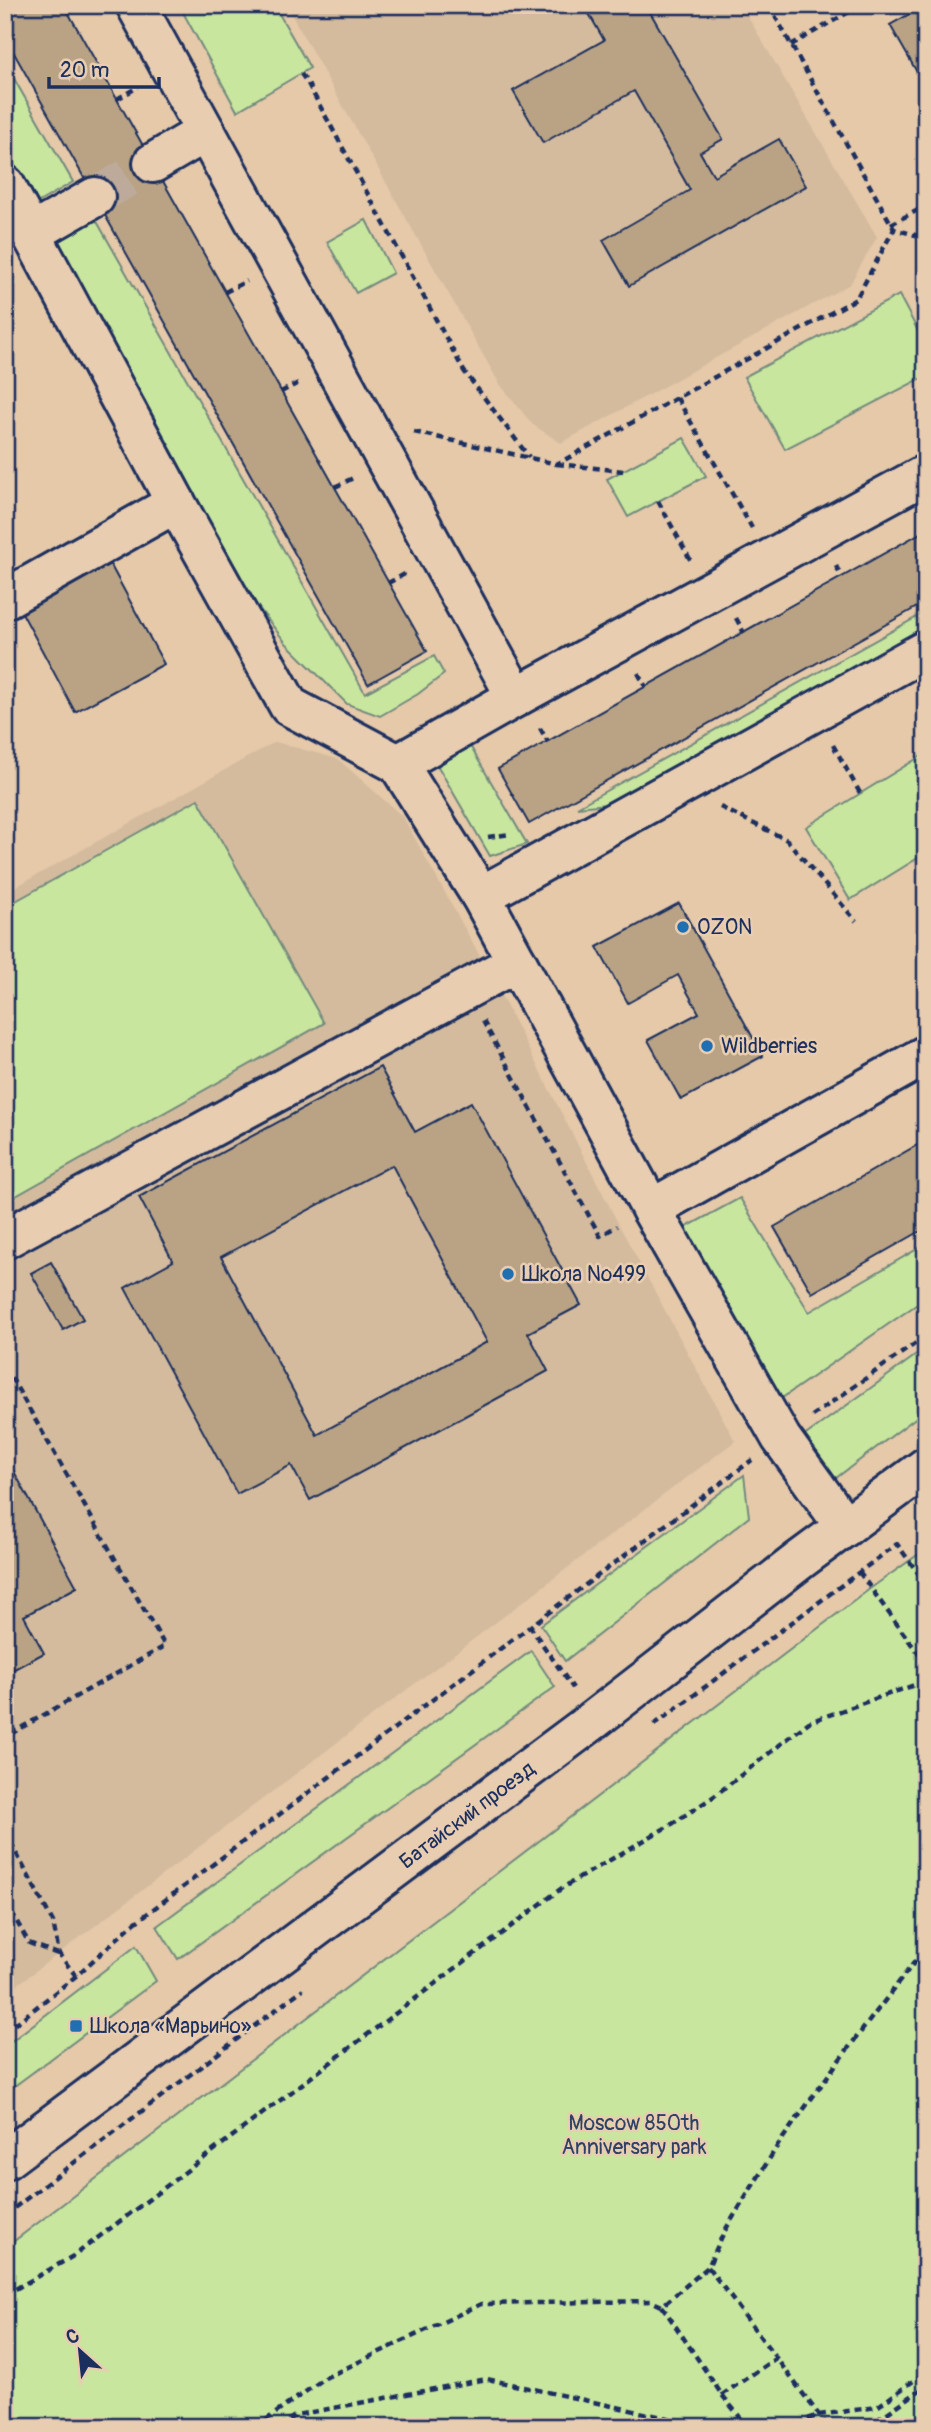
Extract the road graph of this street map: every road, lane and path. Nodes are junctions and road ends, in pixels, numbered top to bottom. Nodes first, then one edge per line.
1 (136, 5) edge
2 (769, 5) edge
3 (861, 5) edge
4 (792, 45) junction
5 (300, 74) dead end
6 (140, 86) dead end
7 (117, 99) dead end
8 (206, 131) junction
9 (153, 163) tunnel mouth
10 (95, 197) tunnel mouth
11 (926, 206) edge
12 (15, 208) edge
13 (893, 226) junction
14 (926, 238) edge
15 (677, 398) junction
16 (365, 421) junction
17 (529, 458) junction
18 (557, 464) junction
19 (623, 471) dead end
20 (926, 474) edge
21 (658, 502) dead end
22 (176, 503) junction
23 (770, 559) junction
24 (708, 593) junction
25 (5, 599) edge
26 (926, 650) edge
27 (516, 697) junction
28 (815, 712) junction
29 (398, 764) junction
30 (678, 786) junction
31 (860, 793) dead end
32 (481, 896) junction
33 (856, 921) dead end
34 (517, 962) junction
35 (466, 989) junction
36 (926, 1055) edge
37 (651, 1209) junction
38 (5, 1239) edge
39 (926, 1336) edge
40 (5, 1367) edge
41 (781, 1438) junction
42 (926, 1467) edge
43 (845, 1527) junction
44 (859, 1572) junction
45 (926, 1584) edge
46 (529, 1625) junction
47 (926, 1664) edge
48 (926, 1681) edge
49 (595, 1719) junction
50 (651, 1728) dead end
51 (5, 1737) edge
52 (5, 1832) edge
53 (5, 1901) edge
54 (926, 1947) edge
55 (59, 1954) junction
56 (76, 1976) junction
57 (311, 1983) dead end
58 (5, 2032) edge
59 (5, 2160) edge
60 (5, 2215) edge
61 (708, 2267) junction
62 (5, 2295) edge
63 (662, 2306) junction
64 (776, 2358) junction
65 (926, 2372) edge
66 (926, 2386) edge
67 (722, 2395) junction
68 (819, 2415) junction
69 (256, 2427) edge
70 (279, 2427) edge
71 (709, 2427) edge
72 (748, 2427) edge
73 (785, 2427) edge
74 (828, 2427) edge
75 (867, 2427) edge

1 - 8 main road
2 - 4 path
3 - 4 path
4 - 13 path
5 - 17 path
6 - 7 path
8 - 9 main road
8 - 16 main road
10 - 12 main road
11 - 13 path
12 - 22 main road
13 - 14 path
13 - 15 path
15 - 18 path
15 - 23 path
16 - 17 path
16 - 27 main road
17 - 18 path
18 - 19 path
20 - 23 main road
21 - 24 path
22 - 25 main road
22 - 29 main road
23 - 24 main road
24 - 27 main road
26 - 28 main road
27 - 29 main road
28 - 30 main road
28 - 31 path
29 - 32 main road
30 - 32 main road
30 - 33 path
32 - 34 main road
34 - 35 main road
34 - 37 main road
35 - 37 path
35 - 38 main road
36 - 37 main road
37 - 41 main road
39 - 41 path
40 - 51 path
41 - 43 main road
41 - 46 path
42 - 43 main road, Батайский проезд
43 - 49 main road, Батайский проезд
44 - 45 path
44 - 47 path
44 - 50 path
46 - 49 path
46 - 56 path
48 - 62 path
49 - 59 main road, Батайский проезд
52 - 55 path
53 - 55 path
54 - 61 path
55 - 56 path
56 - 58 path
57 - 60 path
61 - 63 path
61 - 64 path
63 - 67 path
63 - 69 path
64 - 67 path
64 - 68 path
65 - 68 path
66 - 75 path
67 - 72 path
68 - 73 path
68 - 74 path
70 - 71 path

